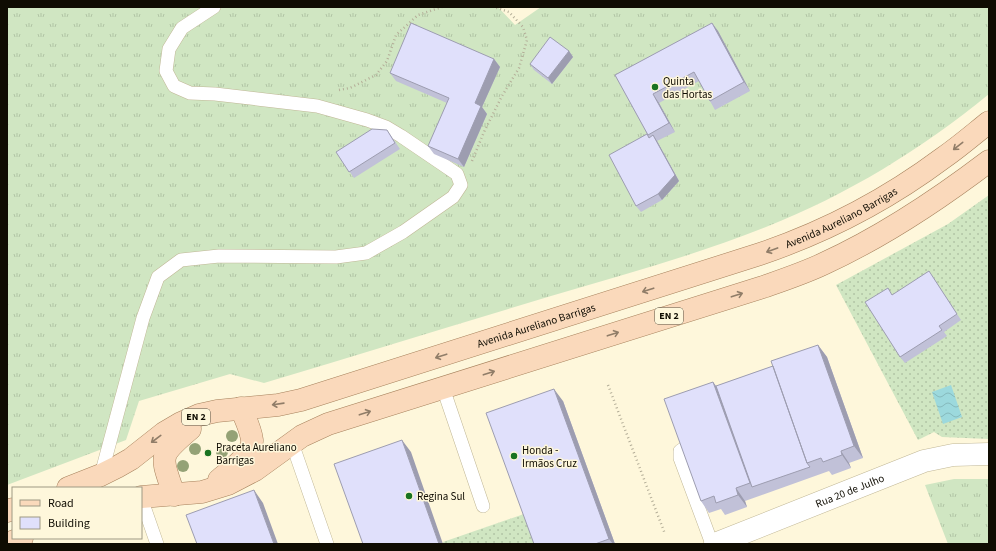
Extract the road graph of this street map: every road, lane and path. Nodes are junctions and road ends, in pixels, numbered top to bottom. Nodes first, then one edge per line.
1 (214, 7) edge
2 (442, 7) edge
3 (494, 7) edge
4 (317, 106) junction
5 (989, 122) edge
6 (989, 161) edge
7 (461, 185) junction
8 (608, 385) dead end
9 (443, 388) junction
10 (241, 408) junction
11 (209, 413) junction
12 (292, 443) junction
13 (686, 447) edge
14 (989, 454) edge
15 (101, 475) junction
16 (71, 487) edge
17 (208, 490) junction
18 (174, 495) junction
19 (142, 497) edge
20 (142, 500) edge
21 (483, 506) dead end
22 (665, 534) dead end
23 (20, 539) edge
24 (7, 544) edge
25 (157, 544) edge
26 (327, 544) edge
27 (714, 544) edge

1 - 4 lane
2 - 4 path
3 - 7 path
4 - 7 lane
5 -> 10 main road, Avenida Aureliano Barrigas / EN 2
9 -> 6 main road, EN 2
7 - 15 lane
8 - 22 path
12 -> 9 main road, EN 2
9 - 21 lane
10 - 11 main road, Avenida Aureliano Barrigas / EN 2
10 - 17 main road
11 -> 15 main road, Avenida Aureliano Barrigas / EN 2
11 - 18 main road
12 - 17 main road, EN 2
12 - 26 lane
13 - 27 lane
14 - 27 street, Rua 20 de Julho
15 - 16 main road, Avenida Aureliano Barrigas / EN 2
17 - 18 main road, EN 2
18 - 19 main road, EN 2
20 - 25 lane
23 - 24 main road

